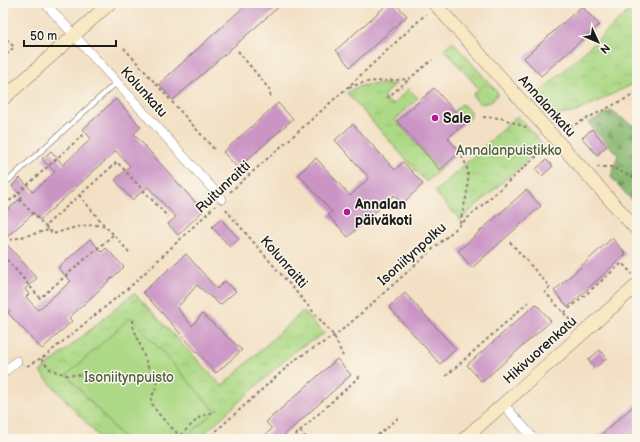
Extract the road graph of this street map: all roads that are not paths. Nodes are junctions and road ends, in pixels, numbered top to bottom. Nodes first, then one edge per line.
1 (45, 3) edge
2 (110, 3) edge
3 (435, 4) edge
4 (74, 35) junction
5 (117, 82) junction
6 (3, 99) edge
7 (9, 180) dead end
8 (222, 199) road end
9 (637, 230) edge
10 (635, 280) edge
11 (17, 361) road end
12 (3, 373) edge
13 (503, 404) junction
14 (464, 439) edge
15 (534, 439) edge

1 - 4 street, Kolunkatu
2 - 4 street
3 - 9 street, Annalankatu
4 - 5 street, Kolunkatu
4 - 6 street
5 - 7 lane
5 - 8 street, Kolunkatu
10 - 13 street, Hikivuorenkatu
11 - 12 street
13 - 14 street, Hikivuorenkatu
13 - 15 street

